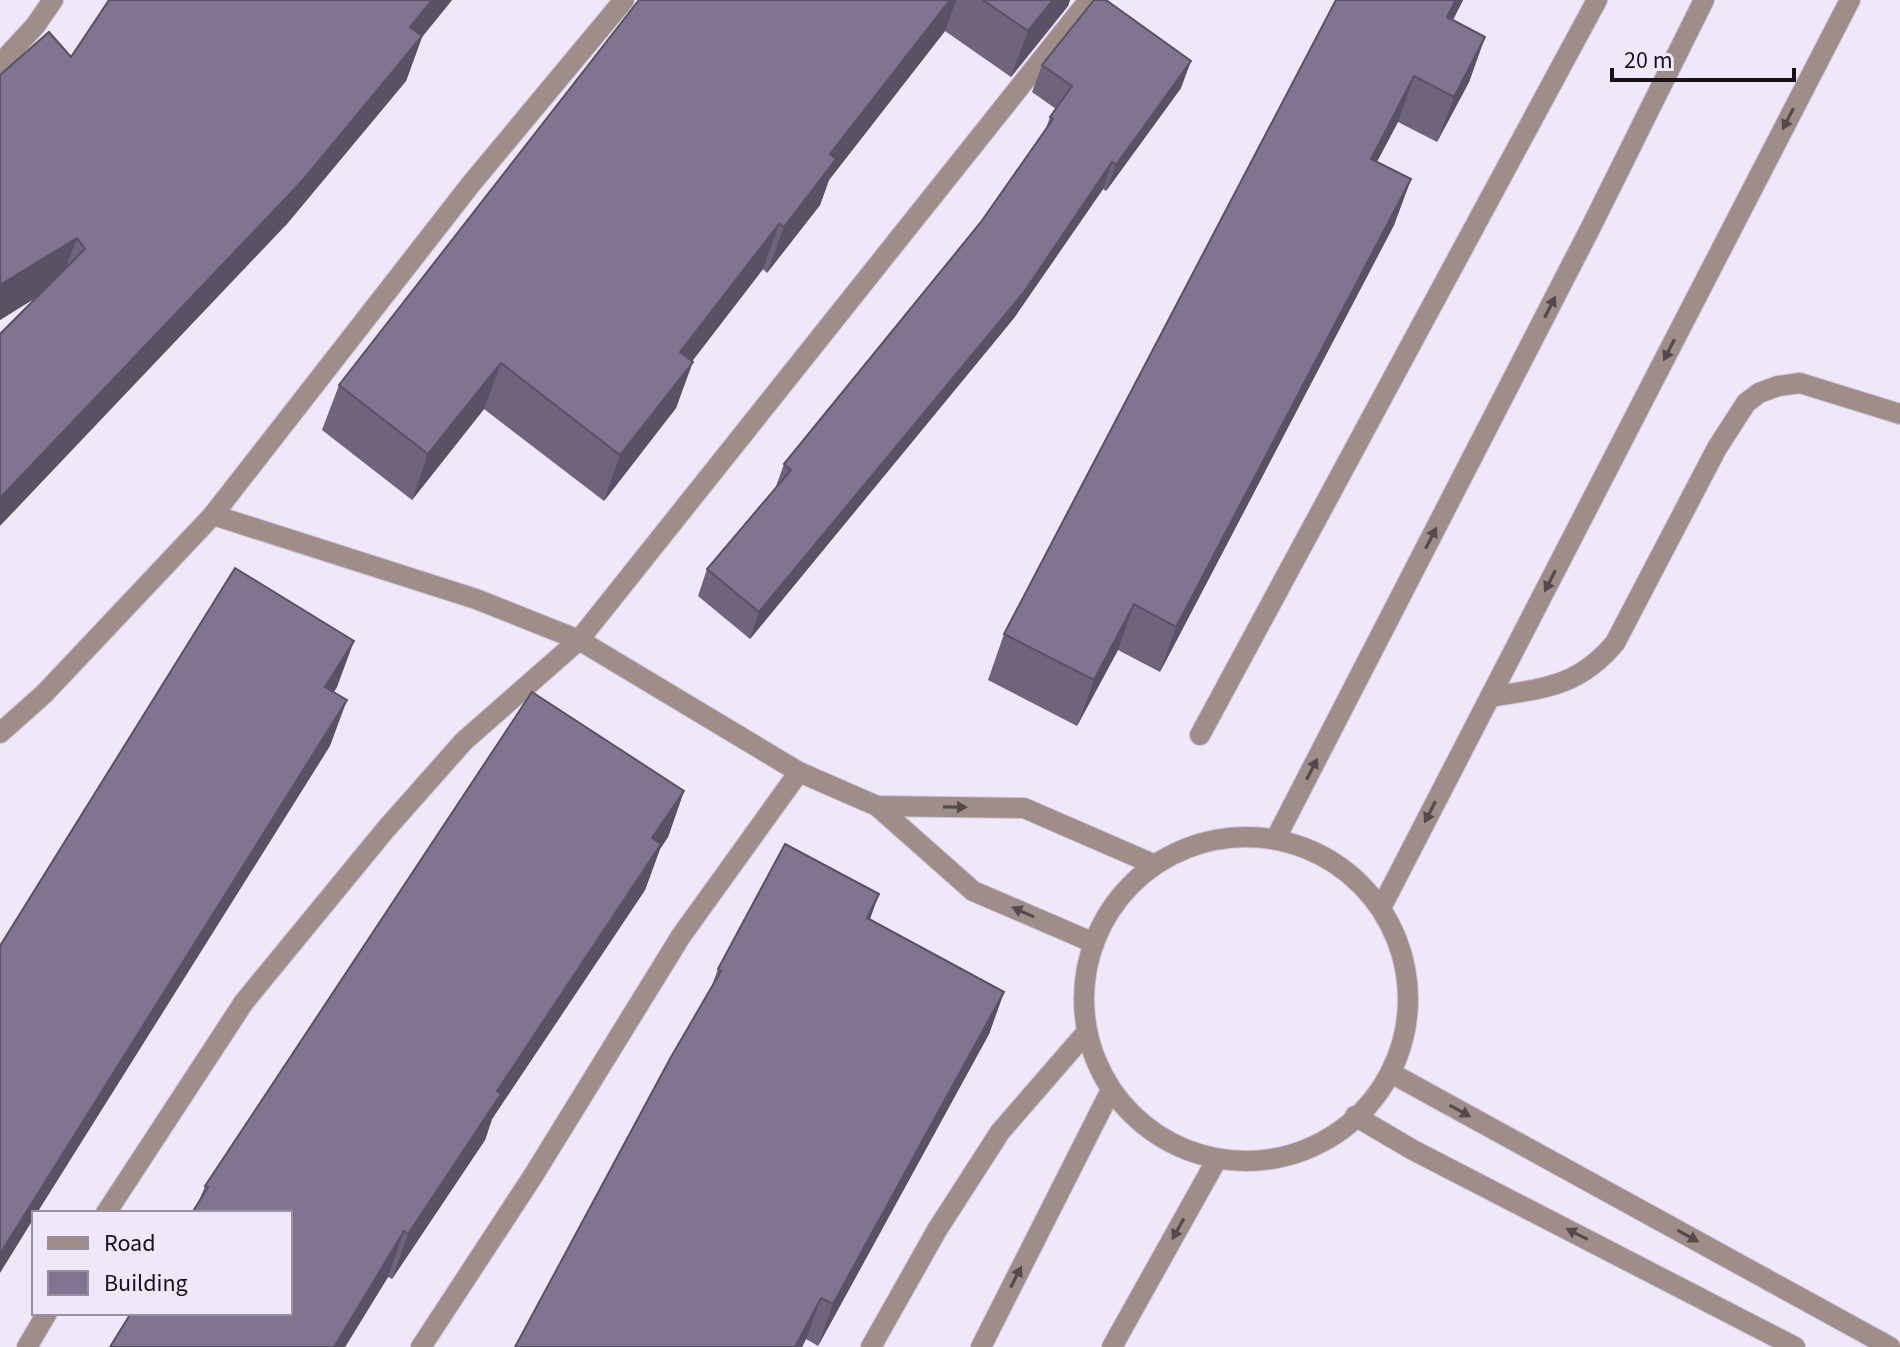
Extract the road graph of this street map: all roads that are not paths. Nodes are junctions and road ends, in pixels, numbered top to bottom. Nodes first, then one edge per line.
1 (53, 0) edge
2 (624, 0) edge
3 (1089, 0) edge
4 (1597, 0) edge
5 (1704, 0) edge
6 (1850, 0) edge
7 (0, 64) edge
8 (1900, 414) edge
9 (213, 515) junction
10 (579, 640) junction
11 (1490, 697) junction
12 (0, 733) edge
13 (1200, 735) dead end
14 (799, 772) junction
15 (877, 806) junction
16 (1276, 838) junction
17 (1153, 864) junction
18 (1382, 906) junction
19 (1094, 943) junction
20 (1085, 1034) junction
21 (1391, 1073) junction
22 (1110, 1092) junction
23 (1355, 1116) junction
24 (1216, 1161) junction
25 (107, 1211) edge
26 (46, 1315) edge
27 (27, 1347) edge
28 (421, 1347) edge
29 (871, 1347) edge
30 (981, 1347) edge
31 (1112, 1347) edge
32 (1795, 1347) edge
33 (1890, 1347) edge

1 - 7 street
2 - 9 street
3 - 10 street
4 - 13 street
16 -> 5 street
6 -> 11 street
8 - 11 street
9 - 10 street
9 - 12 street
10 - 14 street
10 - 25 street
11 -> 18 street
14 - 15 street
14 - 28 street
15 -> 17 street
19 -> 15 street
16 - 17 street
16 - 18 street
17 - 19 street
18 - 21 street
19 - 20 street
20 - 22 street
20 - 29 street
21 - 23 street
21 -> 33 street
22 - 24 street
30 -> 22 street
23 - 24 street
32 -> 23 street
24 -> 31 street
26 - 27 street

